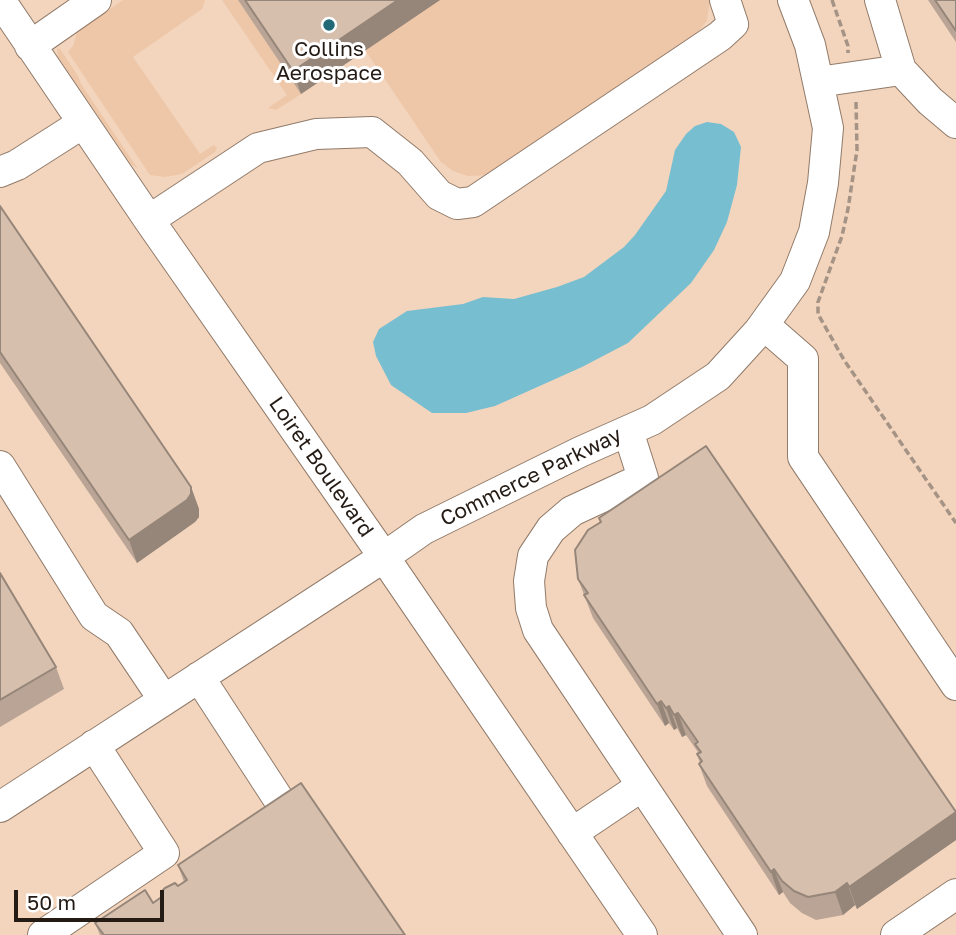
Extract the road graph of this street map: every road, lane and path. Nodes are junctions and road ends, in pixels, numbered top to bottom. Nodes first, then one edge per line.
1 (0, 0) edge
2 (96, 0) edge
3 (725, 0) edge
4 (793, 0) edge
5 (832, 0) edge
6 (880, 0) edge
7 (30, 46) junction
8 (848, 53) dead end
9 (901, 70) junction
10 (818, 82) junction
11 (856, 100) dead end
12 (83, 122) junction
13 (956, 123) edge
14 (0, 172) edge
15 (149, 220) junction
16 (764, 325) junction
17 (628, 431) junction
18 (0, 466) edge
19 (956, 523) edge
20 (384, 557) junction
21 (199, 677) junction
22 (956, 685) edge
23 (164, 700) junction
24 (94, 745) junction
25 (642, 786) junction
26 (281, 803) edge
27 (0, 807) edge
28 (572, 833) junction
29 (956, 894) edge
30 (43, 935) edge
31 (642, 935) edge
32 (742, 935) edge
33 (897, 935) edge

1 - 7 street, Loiret Boulevard
2 - 7 street
3 - 15 street
4 - 10 street, Commerce Parkway
5 - 8 path
6 - 9 street
7 - 12 street, Loiret Boulevard
9 - 10 street
9 - 13 street
10 - 16 street, Commerce Parkway
11 - 19 path
12 - 14 street
12 - 15 street, Loiret Boulevard
15 - 20 street, Loiret Boulevard
16 - 17 street, Commerce Parkway
16 - 22 street
17 - 20 street, Commerce Parkway
17 - 25 street
18 - 23 street
20 - 21 street, Commerce Parkway
20 - 28 street, Loiret Boulevard
21 - 23 street, Commerce Parkway
21 - 26 street
23 - 24 street, Commerce Parkway
24 - 27 street, Commerce Parkway
24 - 30 street
25 - 28 street
25 - 32 street
28 - 31 street, Loiret Boulevard
29 - 33 street

